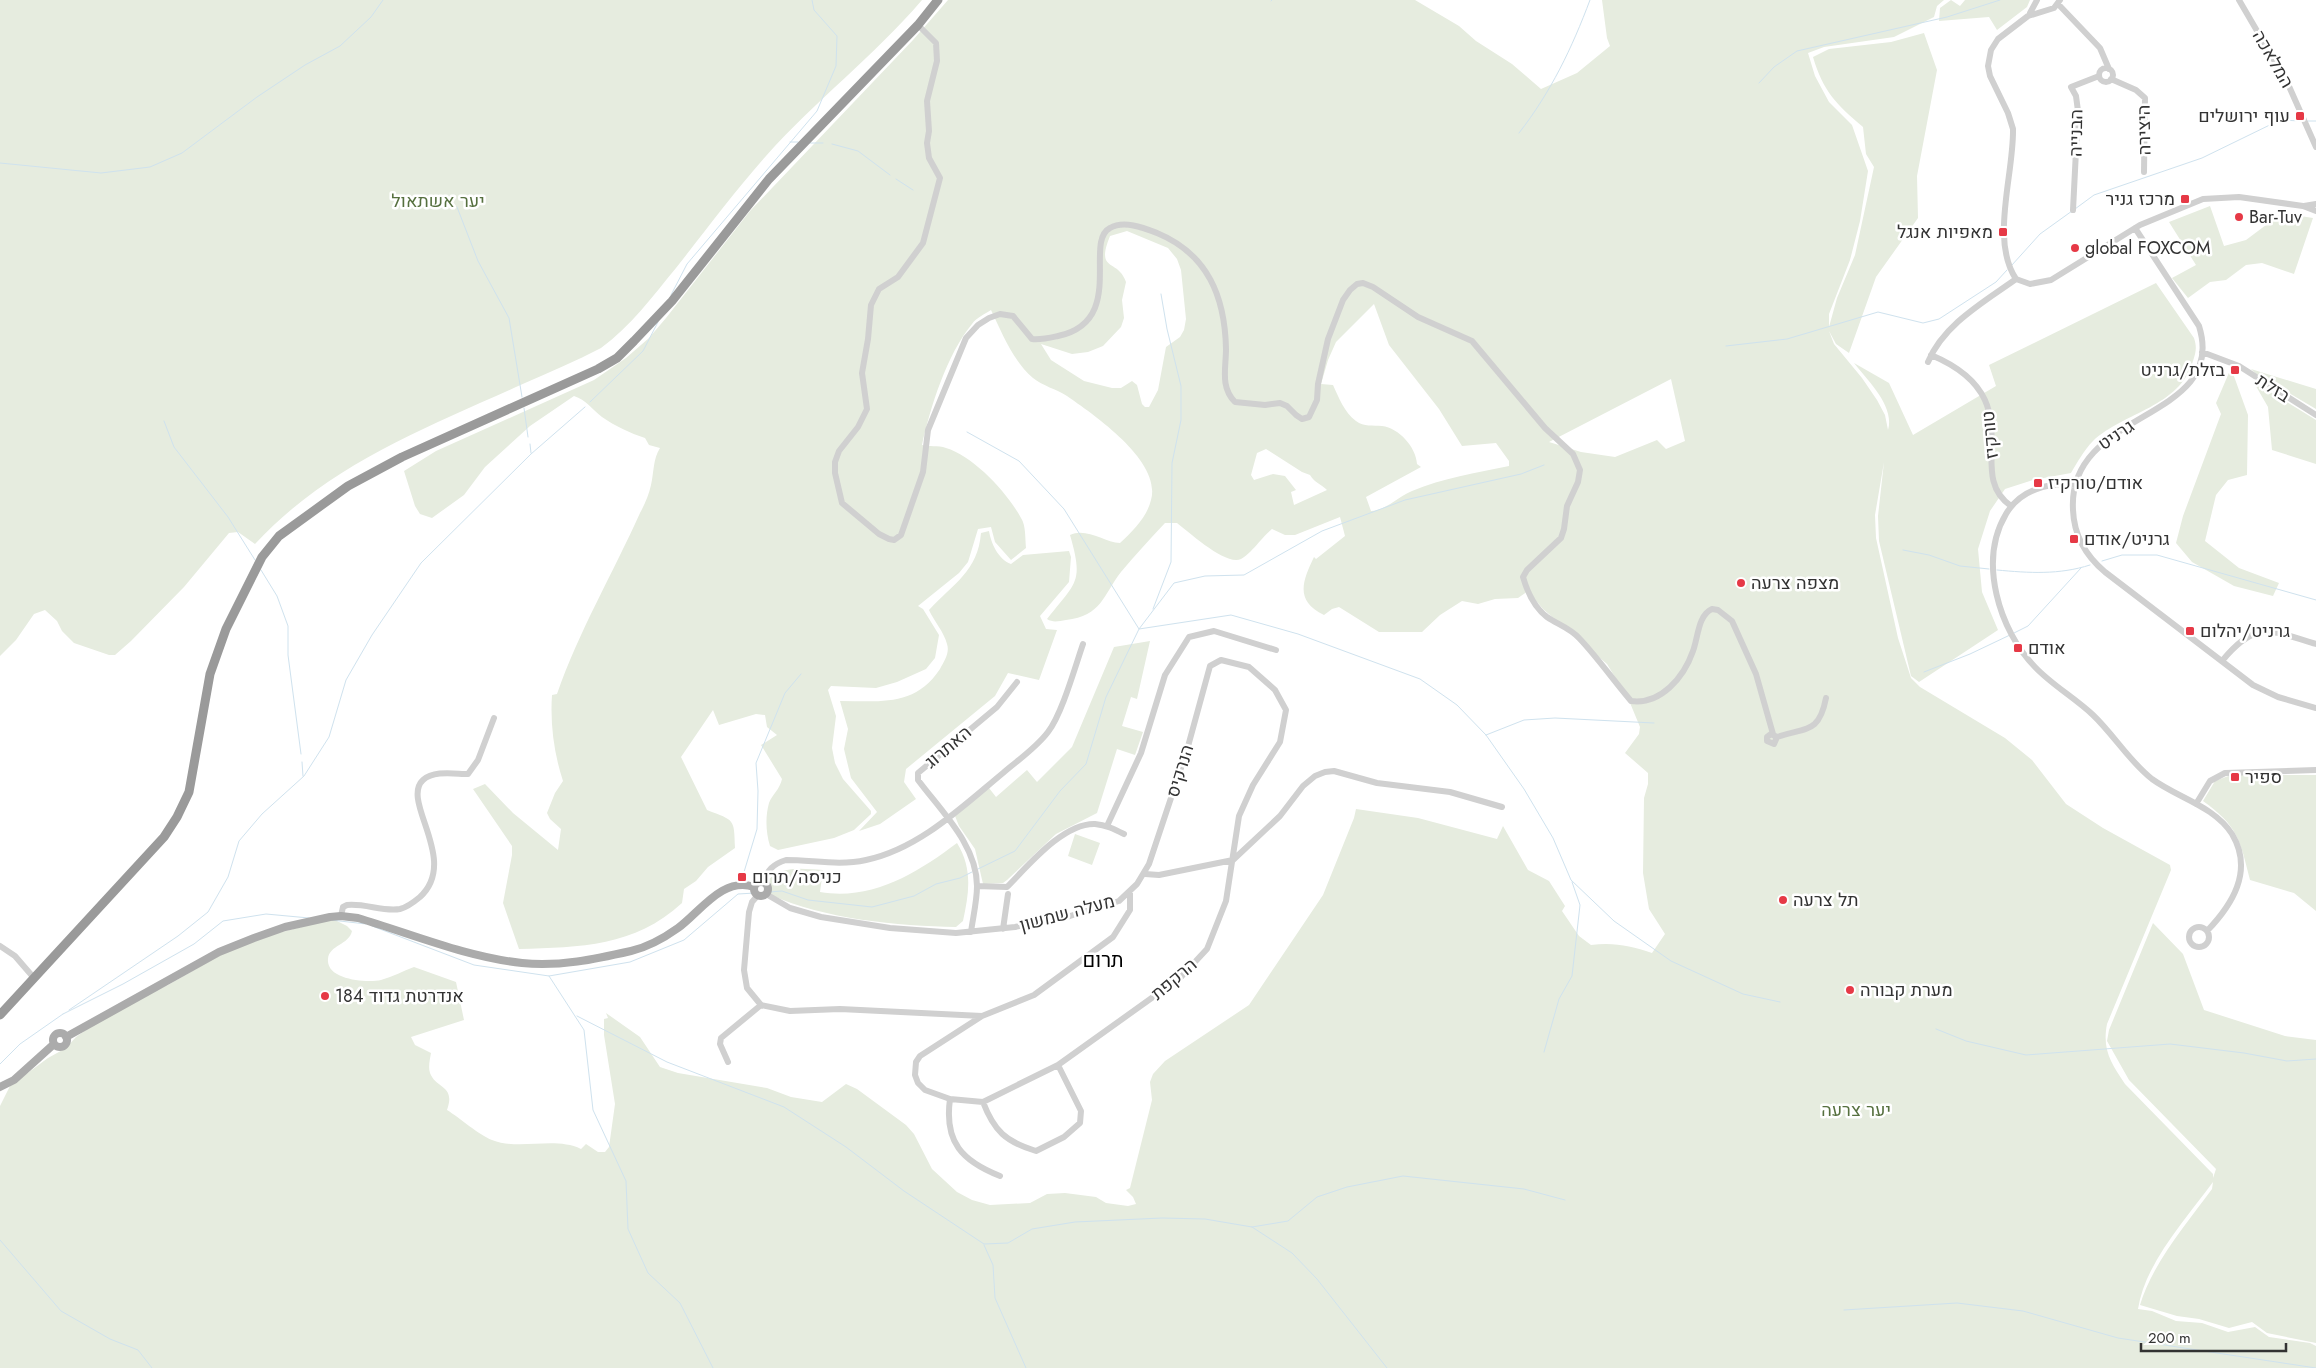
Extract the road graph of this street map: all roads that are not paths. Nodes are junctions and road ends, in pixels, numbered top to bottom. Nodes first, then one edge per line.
1 (938, 0) edge
2 (2038, 0) edge
3 (2239, 0) edge
4 (2059, 2) edge
5 (2048, 9) junction
6 (2028, 16) junction
7 (918, 25) junction
8 (2109, 68) junction
9 (2099, 76) junction
10 (2111, 79) junction
11 (2316, 147) edge
12 (2144, 172) dead end
13 (2316, 204) edge
14 (2303, 206) junction
15 (2073, 210) dead end
16 (2316, 211) edge
17 (2135, 228) junction
18 (2016, 279) junction
19 (2202, 352) junction
20 (1931, 355) junction
21 (1928, 362) dead end
22 (2316, 415) edge
23 (2075, 485) junction
24 (2011, 506) junction
25 (1083, 644) dead end
26 (2316, 644) edge
27 (1276, 650) dead end
28 (2222, 661) junction
29 (1210, 666) joint
30 (1017, 682) dead end
31 (1826, 698) dead end
32 (2316, 708) edge
33 (494, 718) dead end
34 (2316, 770) edge
35 (2196, 804) junction
36 (1502, 807) dead end
37 (947, 818) junction
38 (1107, 826) junction
39 (1124, 834) dead end
40 (1233, 860) junction
41 (1145, 874) junction
42 (764, 883) junction
43 (977, 886) junction
44 (754, 887) junction
45 (1130, 893) junction
46 (762, 894) junction
47 (1008, 894) dead end
48 (341, 916) junction
49 (1003, 929) junction
50 (2207, 931) dead end
51 (971, 932) junction
52 (0, 946) edge
53 (34, 978) junction
54 (761, 1005) junction
55 (0, 1015) edge
56 (982, 1016) junction
57 (728, 1062) dead end
58 (1058, 1064) junction
59 (0, 1087) edge
60 (950, 1099) junction
61 (983, 1102) junction
62 (1000, 1176) dead end

1 - 7 highway
2 - 5 street
2 - 6 street
3 - 11 street, המלאכה
4 - 5 street
4 - 8 street
5 - 6 street
6 - 18 street
7 - 31 street
7 - 53 highway
8 - 9 street
8 - 10 street
9 - 10 street
9 - 15 street, הבנייה
10 - 12 street, היצירה
13 - 14 street
14 - 16 street
14 - 17 street
17 - 18 street
17 - 19 street, גרניט
18 - 20 street
19 - 22 street, בזלת
19 - 23 street, גרניט
20 - 21 street
20 - 24 street, טורקיז
23 - 24 street
23 - 28 street, גרניט
24 - 35 street
25 - 37 street
26 - 28 street
27 - 38 street
28 - 32 street, גרניט
29 - 40 street, הרקפת
29 - 41 street, הנרקיס
30 - 37 street, האתרוג
33 - 48 street
34 - 35 street
35 - 50 street
36 - 40 street
37 - 42 street
37 - 43 street
38 - 39 street
38 - 43 street
40 - 41 street
40 - 58 street, הרקפת
41 - 45 street, מעלה שמשון
42 - 44 main road
42 - 46 main road
43 - 51 street
44 - 46 main road
44 - 48 main road
45 - 49 street, מעלה שמשון
45 - 56 street
46 - 51 street, מעלה שמשון
46 - 54 street
47 - 49 street
48 - 59 main road
49 - 51 street, מעלה שמשון
52 - 53 street
53 - 55 highway
54 - 56 street
54 - 57 street
56 - 60 street
58 - 61 street, הרקפת
58 - 61 street
60 - 61 street
60 - 62 street

